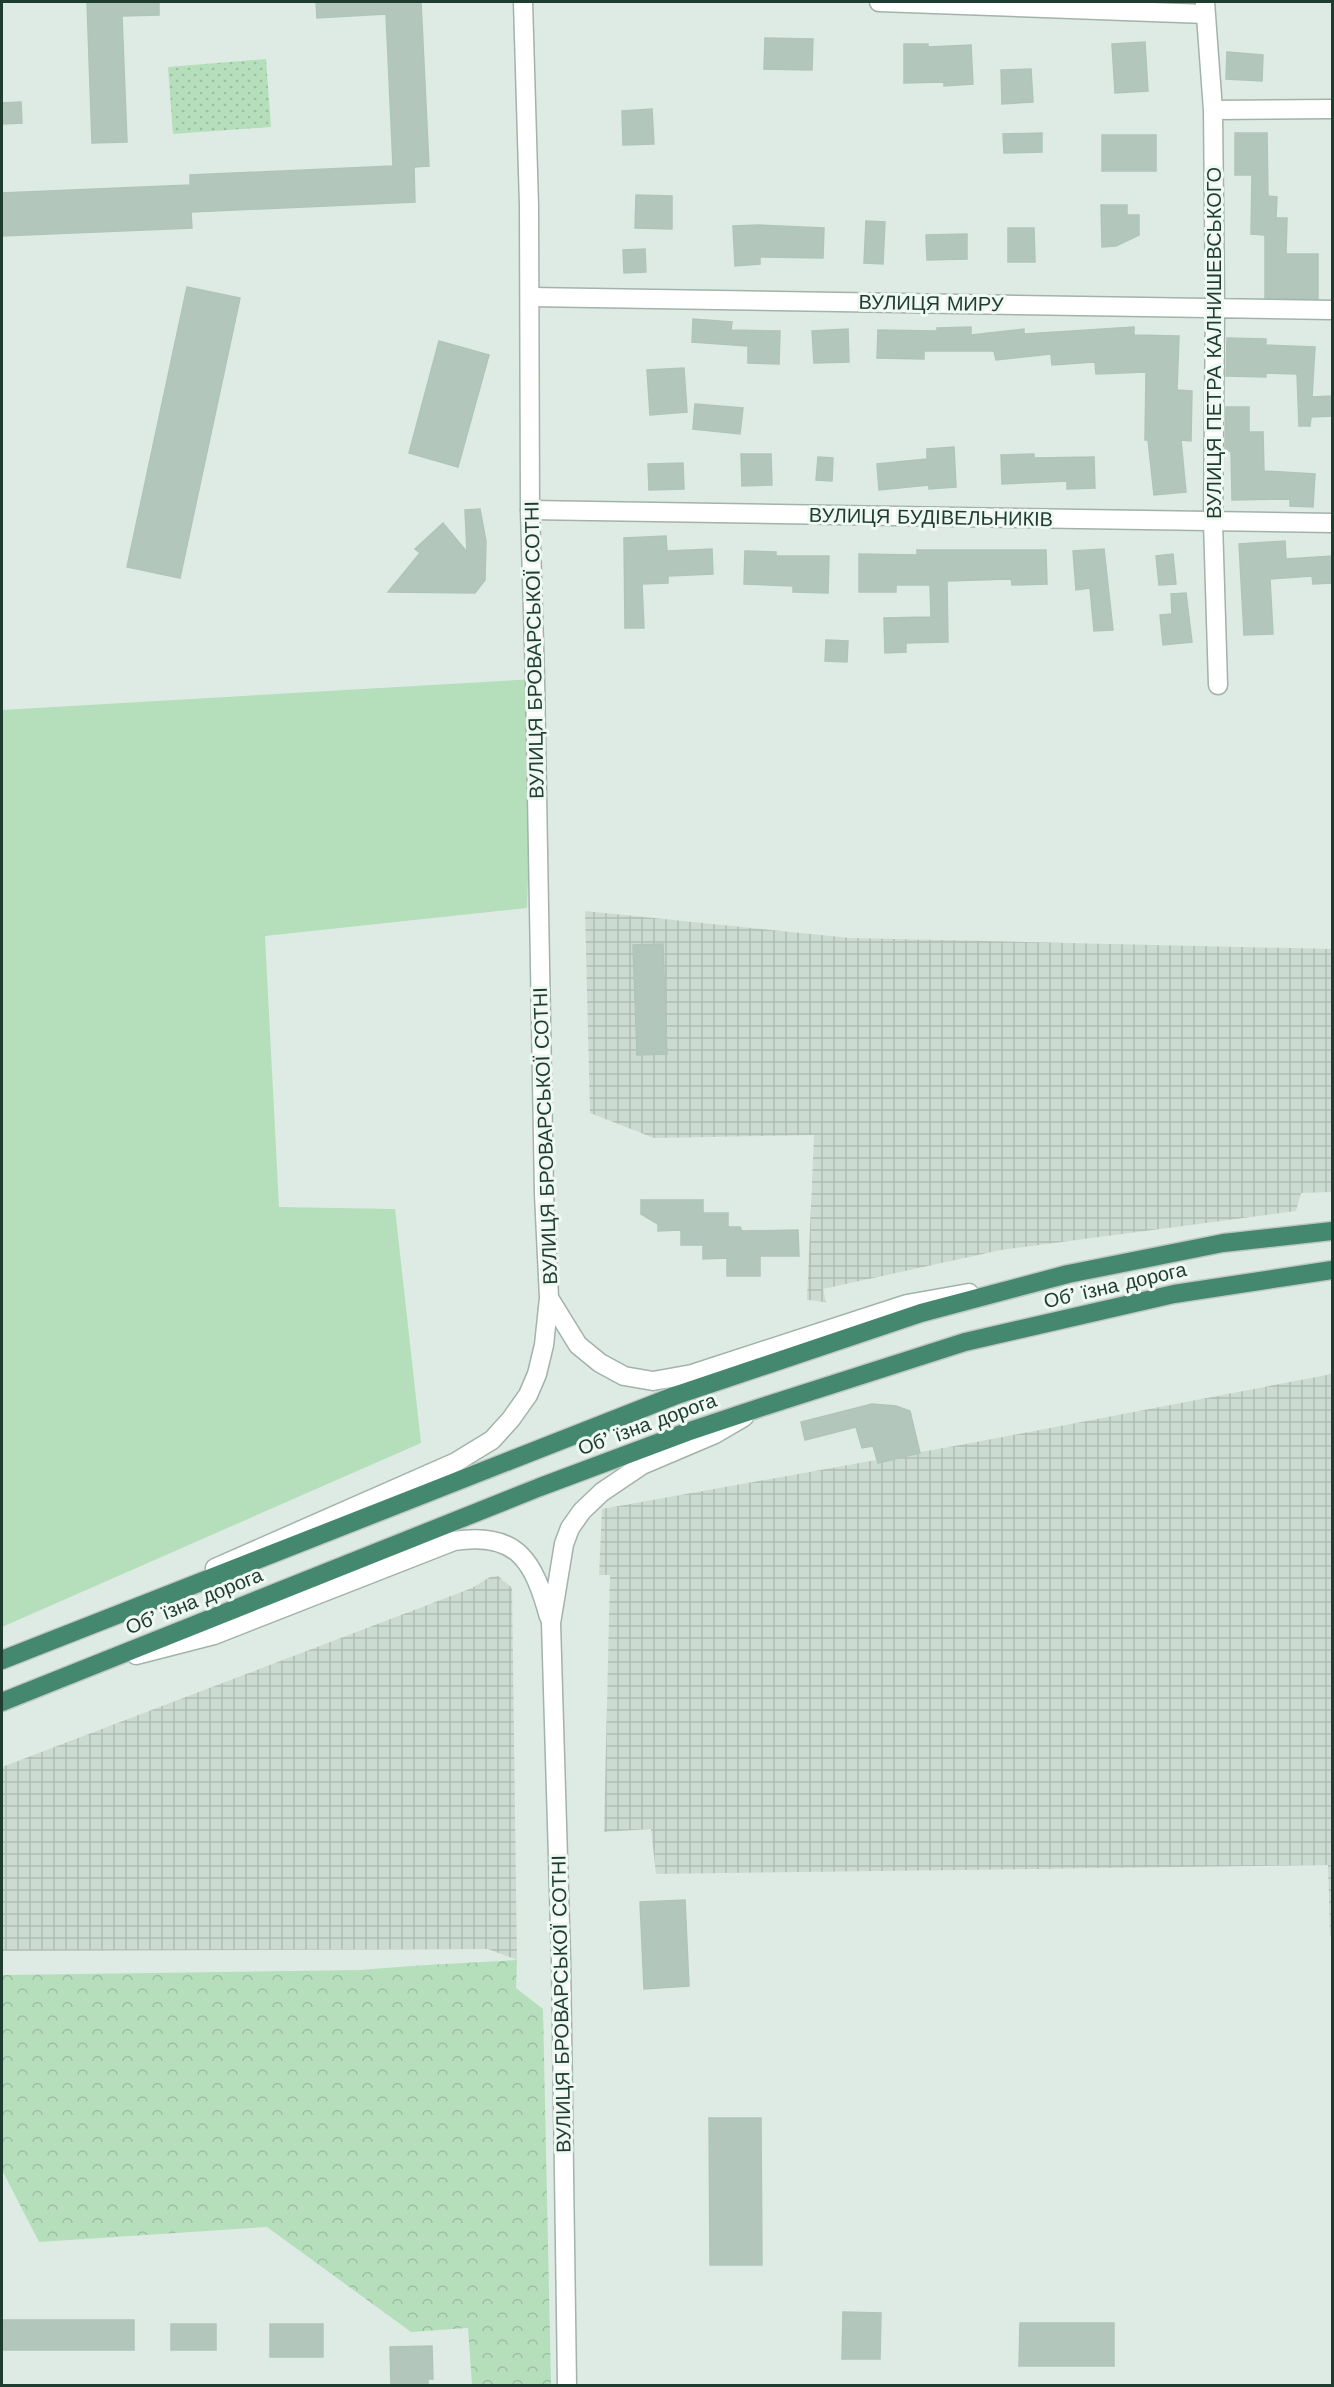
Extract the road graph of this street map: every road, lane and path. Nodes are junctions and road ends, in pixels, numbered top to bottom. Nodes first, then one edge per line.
1 (523, 2) edge
2 (879, 2) edge
3 (1206, 8) edge
4 (1332, 109) edge
5 (1213, 110) junction
6 (530, 297) junction
7 (1215, 307) junction
8 (1332, 309) edge
9 (530, 510) junction
10 (1213, 522) junction
11 (1332, 523) edge
12 (1218, 684) dead end
13 (1332, 1231) edge
14 (1332, 1270) edge
15 (1068, 1274) junction
16 (549, 1298) junction
17 (762, 1407) junction
18 (551, 1623) junction
19 (77, 1630) junction
20 (2, 1660) edge
21 (91, 1666) junction
22 (2, 1702) edge
23 (567, 2385) edge

1 - 6 street, ВУЛИЦЯ БРОВАРСЬКОЇ СОТНІ
2 - 3 street
3 - 5 street, ВУЛИЦЯ ПЕТРА КАЛНИШЕВСЬКОГО
4 - 5 street
5 - 7 street, ВУЛИЦЯ ПЕТРА КАЛНИШЕВСЬКОГО
6 - 7 street, ВУЛИЦЯ МИРУ
6 - 9 street, ВУЛИЦЯ БРОВАРСЬКОЇ СОТНІ
7 - 8 street, ВУЛИЦЯ МИРУ
7 - 10 street, ВУЛИЦЯ ПЕТРА КАЛНИШЕВСЬКОГО
9 - 10 street, ВУЛИЦЯ БУДІВЕЛЬНИКІВ
9 - 16 street, ВУЛИЦЯ БРОВАРСЬКОЇ СОТНІ
10 - 11 street, ВУЛИЦЯ БУДІВЕЛЬНИКІВ
10 - 12 street, ВУЛИЦЯ ПЕТРА КАЛНИШЕВСЬКОГО
13 - 15 highway, Обʼїзна дорога
14 - 17 highway, Обʼїзна дорога
15 - 16 street
15 - 19 highway, Обʼїзна дорога
16 - 19 street, ВУЛИЦЯ БРОВАРСЬКОЇ СОТНІ
17 - 18 street, ВУЛИЦЯ БРОВАРСЬКОЇ СОТНІ
17 - 21 highway, Обʼїзна дорога
18 - 21 street, ВУЛИЦЯ БРОВАРСЬКОЇ СОТНІ
18 - 23 street, ВУЛИЦЯ БРОВАРСЬКОЇ СОТНІ
19 - 20 highway, Обʼїзна дорога
21 - 22 highway, Обʼїзна дорога

